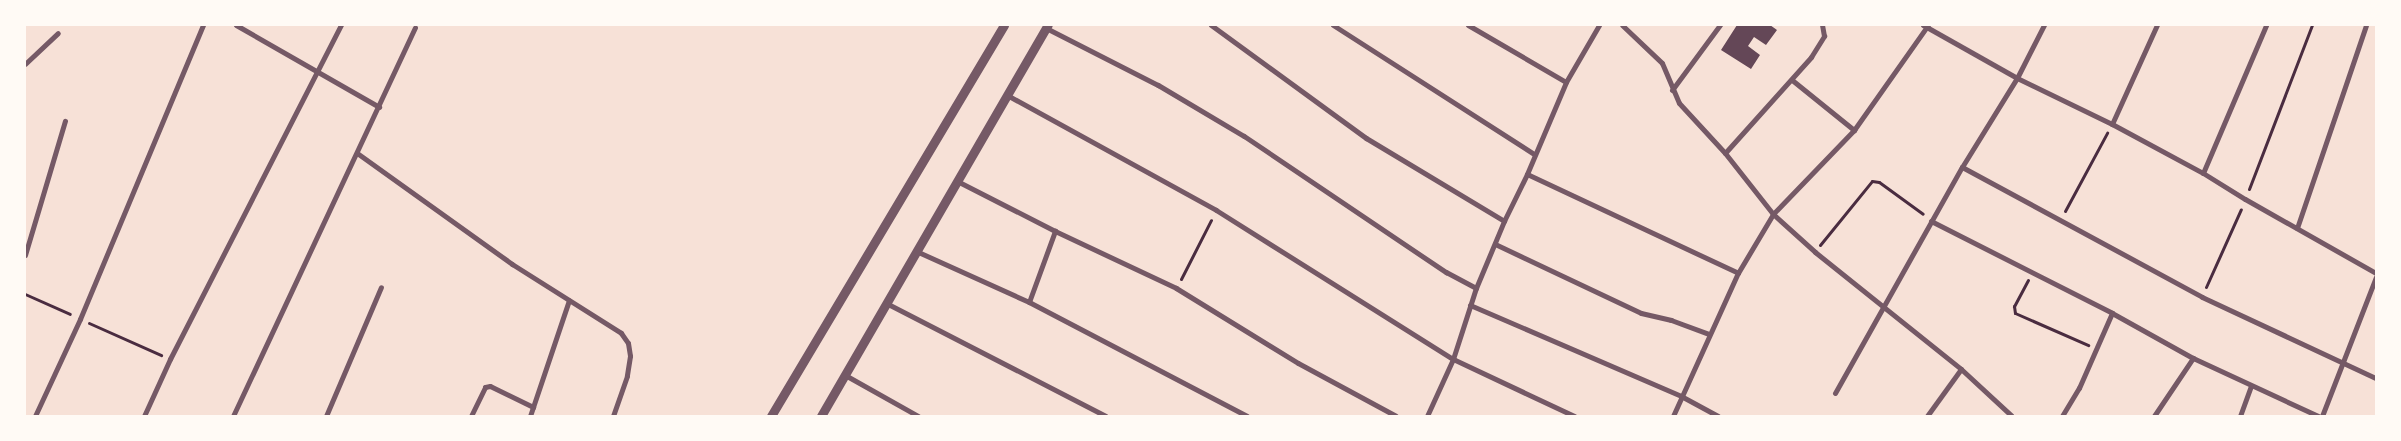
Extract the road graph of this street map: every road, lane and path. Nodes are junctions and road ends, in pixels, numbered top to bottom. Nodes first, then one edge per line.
1 (202, 25) edge
2 (236, 25) edge
3 (342, 25) edge
4 (1004, 25) edge
5 (1211, 25) edge
6 (1333, 25) edge
7 (1468, 25) edge
8 (1599, 25) edge
9 (1622, 25) edge
10 (1720, 25) edge
11 (1822, 25) edge
12 (2044, 25) edge
13 (2157, 25) edge
14 (2266, 25) edge
15 (2312, 25) edge
16 (2366, 25) edge
17 (1926, 26) edge
18 (1047, 27) edge
19 (415, 28) dead end
20 (58, 33) dead end
21 (25, 64) edge
22 (318, 72) junction
23 (2017, 78) junction
24 (1792, 80) junction
25 (1566, 82) junction
26 (1672, 90) junction
27 (1007, 95) junction
28 (379, 106) junction
29 (65, 121) dead end
30 (2112, 124) junction
31 (1854, 130) junction
32 (357, 153) junction
33 (1726, 153) junction
34 (1534, 154) junction
35 (1962, 167) junction
36 (2203, 173) junction
37 (1527, 174) junction
38 (957, 181) junction
39 (2245, 199) junction
40 (1216, 210) junction
41 (1773, 214) junction
42 (1504, 220) junction
43 (1931, 220) junction
44 (2059, 220) junction
45 (2297, 228) junction
46 (1055, 231) junction
47 (1495, 244) junction
48 (916, 251) junction
49 (1815, 252) junction
50 (25, 254) edge
51 (2032, 272) junction
52 (2376, 273) edge
53 (1738, 274) junction
54 (2376, 277) edge
55 (381, 288) dead end
56 (1176, 288) junction
57 (1476, 288) junction
58 (25, 294) edge
59 (2202, 297) junction
60 (569, 300) junction
61 (1029, 302) junction
62 (886, 303) junction
63 (1470, 305) junction
64 (1885, 306) junction
65 (2112, 313) junction
66 (80, 319) junction
67 (1709, 334) junction
68 (2098, 349) junction
69 (2193, 358) junction
70 (170, 359) junction
71 (1453, 359) junction
72 (2343, 364) junction
73 (1961, 369) junction
74 (844, 375) junction
75 (2376, 378) edge
76 (2251, 386) junction
77 (1835, 393) dead end
78 (1681, 396) junction
79 (533, 407) junction
80 (35, 416) edge
81 (144, 416) edge
82 (233, 416) edge
83 (326, 416) edge
84 (471, 416) edge
85 (530, 416) edge
86 (613, 416) edge
87 (771, 416) edge
88 (821, 416) edge
89 (918, 416) edge
90 (1106, 416) edge
91 (1247, 416) edge
92 (1396, 416) edge
93 (1427, 416) edge
94 (1574, 416) edge
95 (1673, 416) edge
96 (1718, 416) edge
97 (1927, 416) edge
98 (2012, 416) edge
99 (2062, 416) edge
100 (2154, 416) edge
101 (2240, 416) edge
102 (2318, 416) edge
103 (2322, 416) edge

1 - 66 street
2 - 22 street
3 - 22 street
4 - 87 street
5 - 42 street
6 - 34 street
7 - 25 street
8 - 25 street
9 - 26 street
10 - 26 street
11 - 24 street
12 - 23 street
13 - 30 street
14 - 36 street
15 - 39 path
16 - 45 street
17 - 23 street
17 - 31 street
18 - 27 street
18 - 57 street
19 - 28 street
20 - 21 street
22 - 28 street
22 - 70 street
23 - 30 street
23 - 35 street
24 - 31 street
24 - 33 street
25 - 34 street
26 - 33 street
27 - 38 street
27 - 40 street
28 - 32 street
29 - 50 street
30 - 36 street
30 - 44 path
31 - 41 street
32 - 60 street
32 - 82 street
33 - 41 street
34 - 37 street
35 - 43 street
35 - 44 street
36 - 39 street
37 - 42 street
37 - 53 street
38 - 46 street
38 - 48 street
39 - 45 street
39 - 59 path
40 - 56 path
40 - 71 street
41 - 49 street
41 - 53 street
42 - 47 street
43 - 49 path
43 - 51 street
43 - 64 street
44 - 59 street
45 - 52 street
46 - 56 street
46 - 61 street
47 - 57 street
47 - 67 street
48 - 61 street
48 - 62 street
49 - 64 street
51 - 65 street
51 - 68 path
53 - 67 street
54 - 72 street
55 - 83 street
56 - 92 street
57 - 63 street
58 - 66 path
59 - 72 street
60 - 79 street
60 - 86 street
61 - 91 street
62 - 74 street
62 - 90 street
63 - 71 street
63 - 78 street
64 - 73 street
64 - 77 street
65 - 68 street
65 - 69 street
66 - 70 path
66 - 80 street
67 - 78 street
68 - 99 street
69 - 76 street
69 - 100 street
70 - 81 street
71 - 93 street
71 - 94 street
72 - 75 street
72 - 103 street
73 - 97 street
73 - 98 street
74 - 88 street
74 - 89 street
76 - 101 street
76 - 102 street
78 - 95 street
78 - 96 street
79 - 84 street
79 - 85 street

